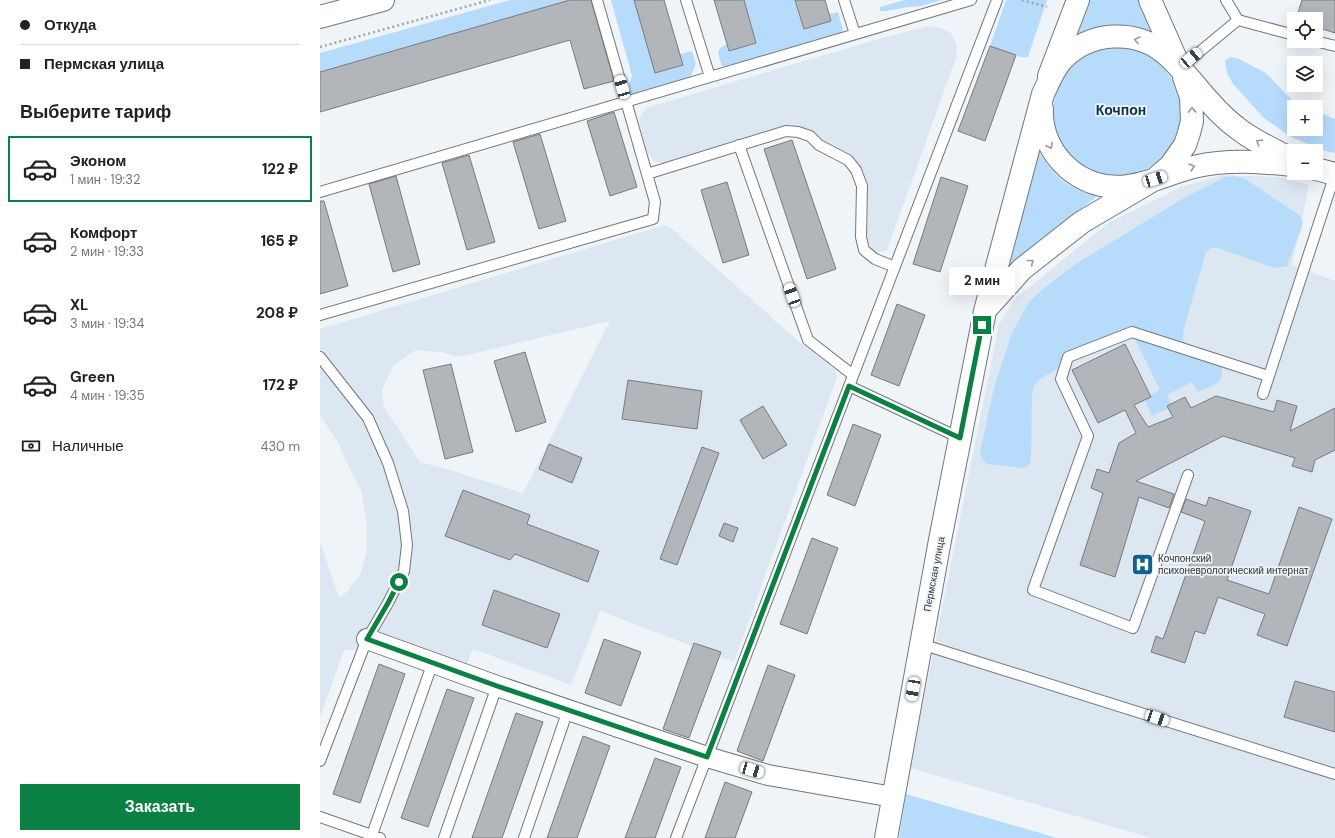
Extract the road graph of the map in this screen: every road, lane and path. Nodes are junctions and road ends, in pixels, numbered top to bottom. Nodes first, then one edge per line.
1 (383, 0) edge
2 (490, 0) edge
3 (597, 0) edge
4 (686, 0) edge
5 (844, 0) edge
6 (971, 0) edge
7 (997, 0) edge
8 (1022, 0) edge
9 (1078, 0) edge
10 (1150, 0) edge
11 (1226, 0) edge
12 (1047, 7) dead end
13 (320, 17) edge
14 (1238, 20) junction
15 (1287, 33) edge
16 (855, 34) junction
17 (1323, 43) edge
18 (1335, 46) edge
19 (320, 47) edge
20 (1180, 68) junction
21 (710, 77) junction
22 (1043, 94) junction
23 (626, 102) junction
24 (739, 145) junction
25 (1287, 156) edge
26 (1287, 164) edge
27 (1323, 171) edge
28 (647, 174) junction
29 (1335, 174) edge
30 (1155, 179) junction
31 (320, 192) edge
32 (895, 267) junction
33 (985, 311) junction
34 (320, 316) edge
35 (320, 357) edge
36 (853, 375) junction
37 (1268, 376) junction
38 (849, 386) junction
39 (1263, 394) dead end
40 (960, 438) junction
41 (1188, 475) dead end
42 (367, 639) junction
43 (921, 644) junction
44 (433, 662) junction
45 (497, 686) junction
46 (568, 710) junction
47 (707, 757) junction
48 (320, 761) edge
49 (1335, 774) edge
50 (893, 797) junction
51 (320, 817) edge
52 (376, 837) edge
53 (444, 838) edge
54 (524, 838) edge
55 (676, 838) edge
56 (886, 838) edge

1 - 13 main road
2 - 19 path
3 - 23 lane
4 - 21 lane
5 - 16 lane
6 - 16 lane
7 - 32 lane
8 - 12 path
9 - 22 main road
10 - 20 main road
11 - 14 lane
14 - 15 lane
14 - 20 lane
16 - 21 lane
17 - 18 lane
20 -> 22 main road
25 -> 20 main road
30 -> 20 main road
21 - 23 lane
22 -> 30 main road
22 - 33 main road, Пермская улица
23 - 28 lane
23 - 31 lane
24 - 28 lane
24 - 32 lane
24 - 36 lane
30 -> 26 main road
27 - 29 main road
28 - 34 lane
29 - 37 lane
33 -> 30 main road
32 - 36 lane
33 - 40 main road, Пермская улица
35 - 42 lane
36 - 38 lane
37 - 39 lane
37 - 41 lane
38 - 40 lane
38 - 47 lane
40 - 43 main road, Пермская улица
42 - 44 street
42 - 48 lane
43 - 49 lane
43 - 50 main road, Пермская улица
44 - 45 street
44 - 52 lane
45 - 46 street
45 - 53 lane
46 - 47 street
46 - 54 lane
47 - 50 street
47 - 55 lane
50 - 56 main road, Пермская улица
51 - 52 lane

